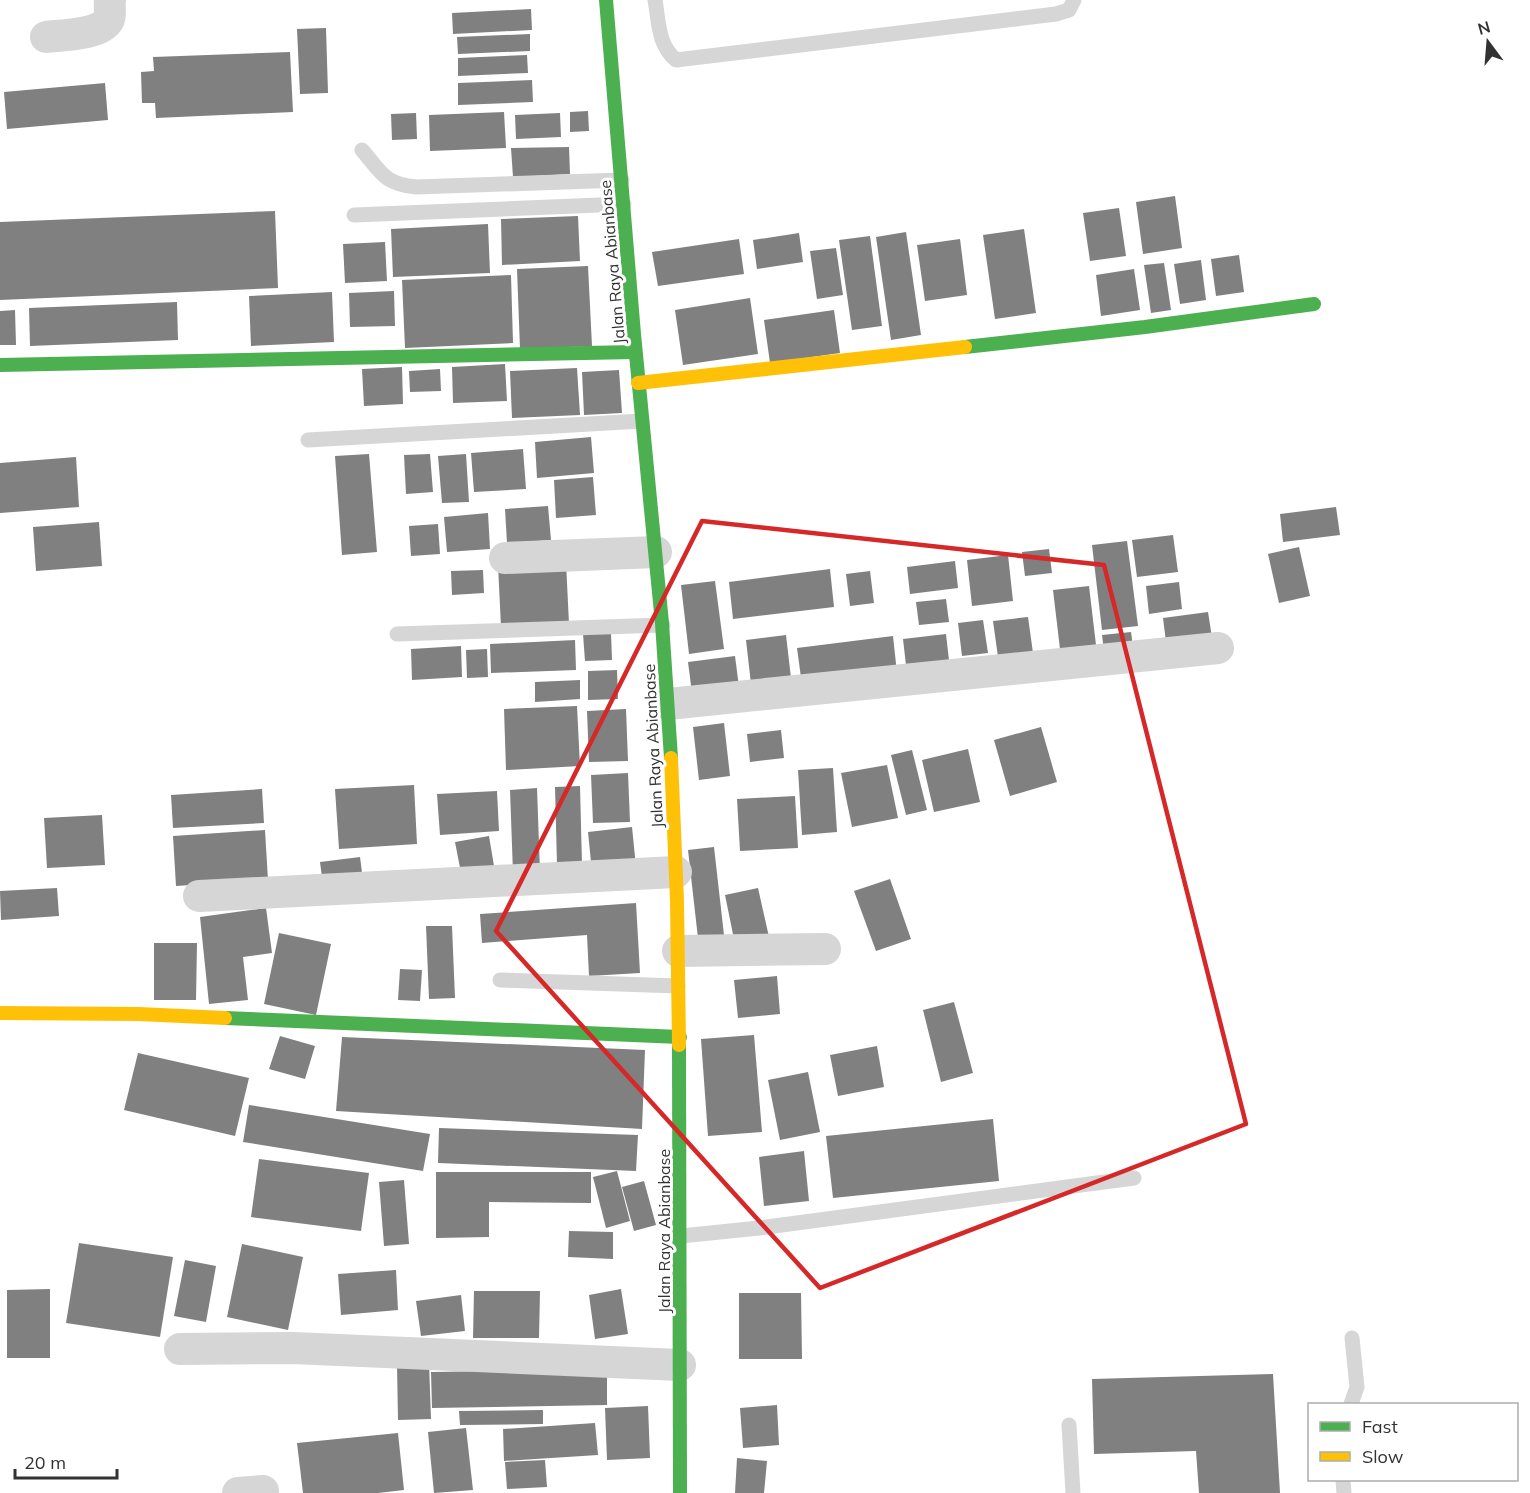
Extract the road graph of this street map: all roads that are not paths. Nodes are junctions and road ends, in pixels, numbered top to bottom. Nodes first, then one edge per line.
1 (110, 0) edge
2 (606, 0) edge
3 (655, 0) edge
4 (1074, 0) edge
5 (46, 37) dead end
6 (362, 150) dead end
7 (622, 180) junction
8 (624, 204) junction
9 (354, 215) dead end
10 (1314, 304) dead end
11 (635, 352) junction
12 (0, 364) edge
13 (638, 383) junction
14 (642, 421) junction
15 (308, 440) dead end
16 (656, 552) junction
17 (505, 558) dead end
18 (663, 626) junction
19 (397, 634) dead end
20 (1218, 648) dead end
21 (668, 704) junction
22 (676, 872) junction
23 (199, 896) dead end
24 (825, 950) dead end
25 (678, 951) junction
26 (500, 980) dead end
27 (678, 986) junction
28 (0, 1013) edge
29 (680, 1037) junction
30 (1134, 1178) dead end
31 (681, 1236) junction
32 (1352, 1338) dead end
33 (180, 1349) dead end
34 (680, 1365) junction
35 (1351, 1403) edge
36 (1069, 1425) dead end
37 (680, 1493) edge
38 (1073, 1493) edge

1 - 5 street
2 - 7 street, Jalan Raya Abianbase
3 - 4 lane
6 - 7 lane
7 - 8 street, Jalan Raya Abianbase
8 - 9 lane
8 - 11 street, Jalan Raya Abianbase
10 - 13 street
11 - 12 street
11 - 13 street, Jalan Raya Abianbase
13 - 14 street, Jalan Raya Abianbase
14 - 15 lane
14 - 16 street, Jalan Raya Abianbase
16 - 17 street
16 - 18 street, Jalan Raya Abianbase
18 - 19 lane
18 - 21 street, Jalan Raya Abianbase
20 - 21 street
21 - 22 street, Jalan Raya Abianbase
22 - 23 street
22 - 25 street, Jalan Raya Abianbase
24 - 25 street
25 - 27 street, Jalan Raya Abianbase
26 - 27 lane
27 - 29 street, Jalan Raya Abianbase
28 - 29 street
29 - 31 street, Jalan Raya Abianbase
30 - 31 lane
31 - 34 street, Jalan Raya Abianbase
32 - 35 lane
33 - 34 street
34 - 37 street, Jalan Raya Abianbase
36 - 38 lane

